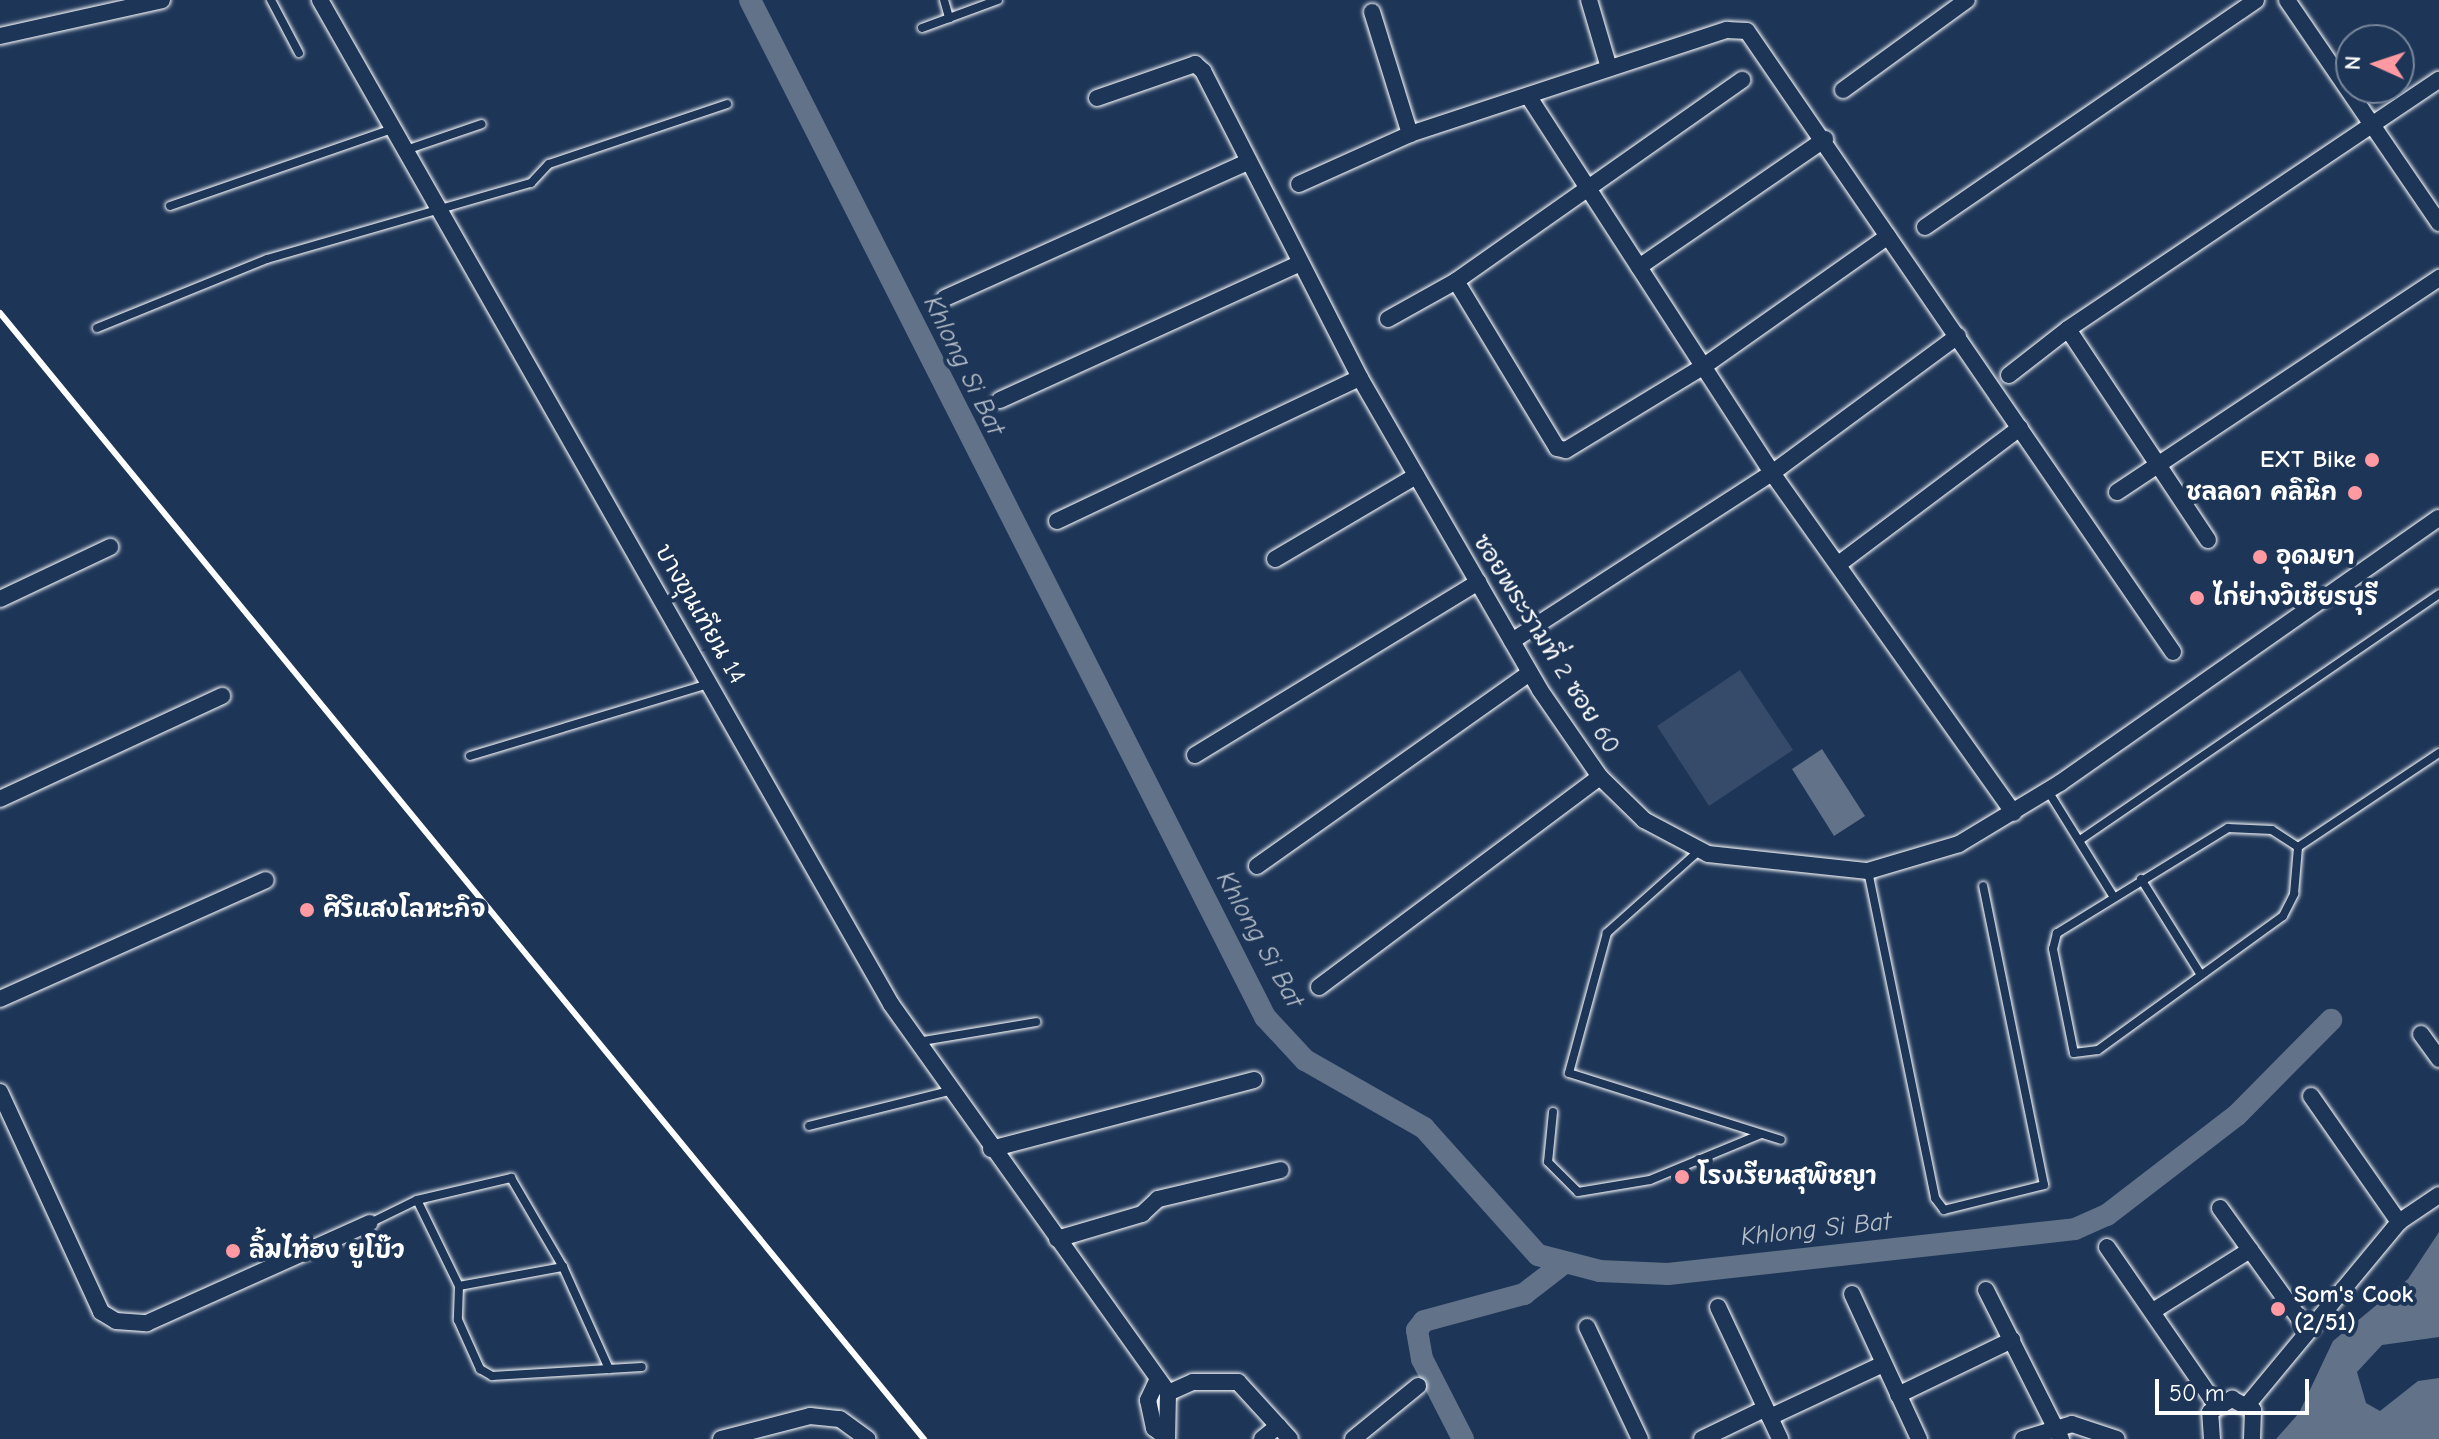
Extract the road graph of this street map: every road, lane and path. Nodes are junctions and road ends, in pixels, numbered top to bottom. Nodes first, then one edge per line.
1 (162, 0) edge
2 (271, 0) edge
3 (320, 0) edge
4 (944, 0) edge
5 (998, 0) edge
6 (1589, 0) edge
7 (1967, 0) edge
8 (2256, 0) edge
9 (2287, 0) edge
10 (1372, 12) dead end
11 (949, 18) junction
12 (922, 28) dead end
13 (0, 36) edge
14 (299, 53) dead end
15 (1609, 68) junction
16 (1742, 80) dead end
17 (2439, 80) edge
18 (1843, 90) dead end
19 (1529, 97) junction
20 (1097, 98) dead end
21 (727, 104) dead end
22 (482, 124) dead end
23 (2374, 126) junction
24 (389, 130) junction
25 (1410, 134) junction
26 (1825, 139) junction
27 (403, 151) junction
28 (1248, 162) junction
29 (1299, 184) dead end
30 (1588, 188) junction
31 (170, 206) dead end
32 (436, 206) junction
33 (2439, 223) edge
34 (1925, 227) dead end
35 (1888, 236) junction
36 (1299, 264) junction
37 (1639, 267) junction
38 (2439, 278) edge
39 (1456, 281) junction
40 (945, 298) dead end
41 (1388, 319) dead end
42 (97, 328) dead end
43 (2068, 329) junction
44 (1958, 336) junction
45 (1704, 366) junction
46 (2009, 375) dead end
47 (1360, 378) junction
48 (1000, 400) dead end
49 (2020, 428) junction
50 (2157, 464) junction
51 (1772, 473) junction
52 (1416, 476) junction
53 (2117, 492) dead end
54 (2439, 518) edge
55 (1057, 521) dead end
56 (2208, 540) dead end
57 (110, 547) dead end
58 (1275, 559) dead end
59 (1840, 563) junction
60 (1478, 582) junction
61 (2439, 594) edge
62 (0, 599) edge
63 (1512, 641) junction
64 (2173, 652) dead end
65 (1530, 673) junction
66 (713, 683) junction
67 (222, 696) dead end
68 (2439, 753) edge
69 (1195, 755) dead end
70 (470, 756) dead end
71 (1600, 777) junction
72 (2048, 791) junction
73 (0, 799) edge
74 (2014, 813) junction
75 (2080, 840) junction
76 (2298, 847) junction
77 (1701, 850) junction
78 (1257, 866) dead end
79 (1868, 871) junction
80 (2141, 879) junction
81 (266, 880) dead end
82 (1983, 886) dead end
83 (2113, 896) junction
84 (2201, 975) junction
85 (1319, 987) dead end
86 (0, 999) edge
87 (1036, 1022) dead end
88 (2421, 1034) dead end
89 (916, 1042) junction
90 (2439, 1059) edge
91 (1254, 1080) dead end
92 (949, 1091) junction
93 (0, 1092) edge
94 (2311, 1096) dead end
95 (1553, 1112) dead end
96 (809, 1126) dead end
97 (1761, 1134) junction
98 (1781, 1140) dead end
99 (991, 1149) junction
100 (1281, 1170) dead end
101 (2439, 1195) edge
102 (417, 1200) junction
103 (2220, 1208) dead end
104 (2399, 1222) junction
105 (370, 1223) joint
106 (1057, 1239) junction
107 (2107, 1247) dead end
108 (2250, 1250) junction
109 (563, 1267) junction
110 (459, 1286) junction
111 (1986, 1290) dead end
112 (1852, 1294) dead end
113 (1718, 1307) dead end
114 (2153, 1311) junction
115 (1587, 1327) dead end
116 (2307, 1329) junction
117 (2012, 1340) junction
118 (1883, 1364) junction
119 (642, 1367) dead end
120 (609, 1369) junction
121 (1159, 1383) junction
122 (1418, 1386) dead end
123 (1898, 1395) junction
124 (2248, 1404) junction
125 (2216, 1405) junction
126 (1767, 1413) junction
127 (1278, 1426) junction
128 (2058, 1432) edge
129 (1167, 1438) edge
130 (2210, 1438) edge
131 (721, 1439) edge
132 (868, 1439) edge
133 (1262, 1439) edge
134 (1290, 1439) edge
135 (1353, 1439) edge
136 (1640, 1439) edge
137 (1702, 1439) edge
138 (1780, 1439) edge
139 (1919, 1439) edge
140 (2023, 1439) edge
141 (2117, 1439) edge
142 (2252, 1439) edge

1 - 13 street
2 - 14 lane
3 - 24 street, บางขุนเทียน 14
4 - 11 lane
5 - 11 lane
6 - 15 street
7 - 18 street
8 - 34 street
9 - 23 street
10 - 25 street
11 - 12 lane
15 - 19 street
15 - 26 street
16 - 30 street
17 - 23 street
19 - 25 street
19 - 30 street
20 - 28 street, ซอยพระรามที่ 2 ซอย 60
21 - 32 lane
22 - 27 lane
23 - 33 street
23 - 43 street
24 - 27 street, บางขุนเทียน 14
24 - 31 lane
25 - 29 street
26 - 35 street
26 - 37 street
27 - 32 street, บางขุนเทียน 14
28 - 36 street, ซอยพระรามที่ 2 ซอย 60
28 - 40 street
30 - 37 street
30 - 39 street
32 - 42 lane
32 - 66 street, บางขุนเทียน 14
35 - 44 street
35 - 45 street
36 - 47 street, ซอยพระรามที่ 2 ซอย 60
36 - 48 street
37 - 45 street
38 - 50 street
39 - 41 street
39 - 45 street
43 - 46 street
43 - 50 street
44 - 49 street
44 - 51 street
45 - 51 street
47 - 52 street, ซอยพระรามที่ 2 ซอย 60
47 - 55 street
49 - 59 street
49 - 64 street
50 - 53 street
50 - 56 street
51 - 59 street
51 - 63 street
52 - 58 street
52 - 60 street, ซอยพระรามที่ 2 ซอย 60
54 - 72 street, ซอยพระรามที่ 2 ซอย 60
57 - 62 street
59 - 74 street
60 - 63 street, ซอยพระรามที่ 2 ซอย 60
60 - 69 street
61 - 75 lane
63 - 65 street, ซอยพระรามที่ 2 ซอย 60
65 - 71 street, ซอยพระรามที่ 2 ซอย 60
65 - 78 street
66 - 70 lane
66 - 89 street, บางขุนเทียน 14
67 - 73 street
68 - 76 lane
71 - 77 street, ซอยพระรามที่ 2 ซอย 60
71 - 85 street
72 - 74 street, ซอยพระรามที่ 2 ซอย 60
72 - 75 lane
74 - 79 street, ซอยพระรามที่ 2 ซอย 60
75 - 83 lane
76 - 80 lane
76 - 84 lane
77 - 79 street, ซอยพระรามที่ 2 ซอย 60
77 - 97 lane
79 - 82 lane
80 - 83 lane
80 - 84 lane
81 - 86 street
83 - 84 lane
87 - 89 lane
88 - 90 street
89 - 92 street, บางขุนเทียน 14
91 - 99 street
92 - 96 lane
92 - 99 street, บางขุนเทียน 14
93 - 105 street
94 - 104 street
95 - 97 lane
97 - 98 lane
99 - 106 street, บางขุนเทียน 14
100 - 106 street
101 - 104 street
102 - 105 lane
102 - 109 lane
102 - 110 lane
103 - 108 street
104 - 116 street
106 - 121 street, บางขุนเทียน 14
107 - 114 street
108 - 114 street
108 - 116 street
109 - 110 lane
109 - 120 lane
110 - 120 lane
111 - 117 street
112 - 118 street
113 - 126 street
114 - 125 street
115 - 136 street
116 - 124 street
117 - 123 street
117 - 128 street
118 - 123 street
118 - 126 street
119 - 120 lane
121 - 127 street
121 - 129 street
122 - 135 street
123 - 139 street
124 - 125 street
124 - 142 street
125 - 130 street
126 - 137 street
126 - 138 street
127 - 133 street
127 - 134 street
128 - 140 street
128 - 141 street
131 - 132 street

